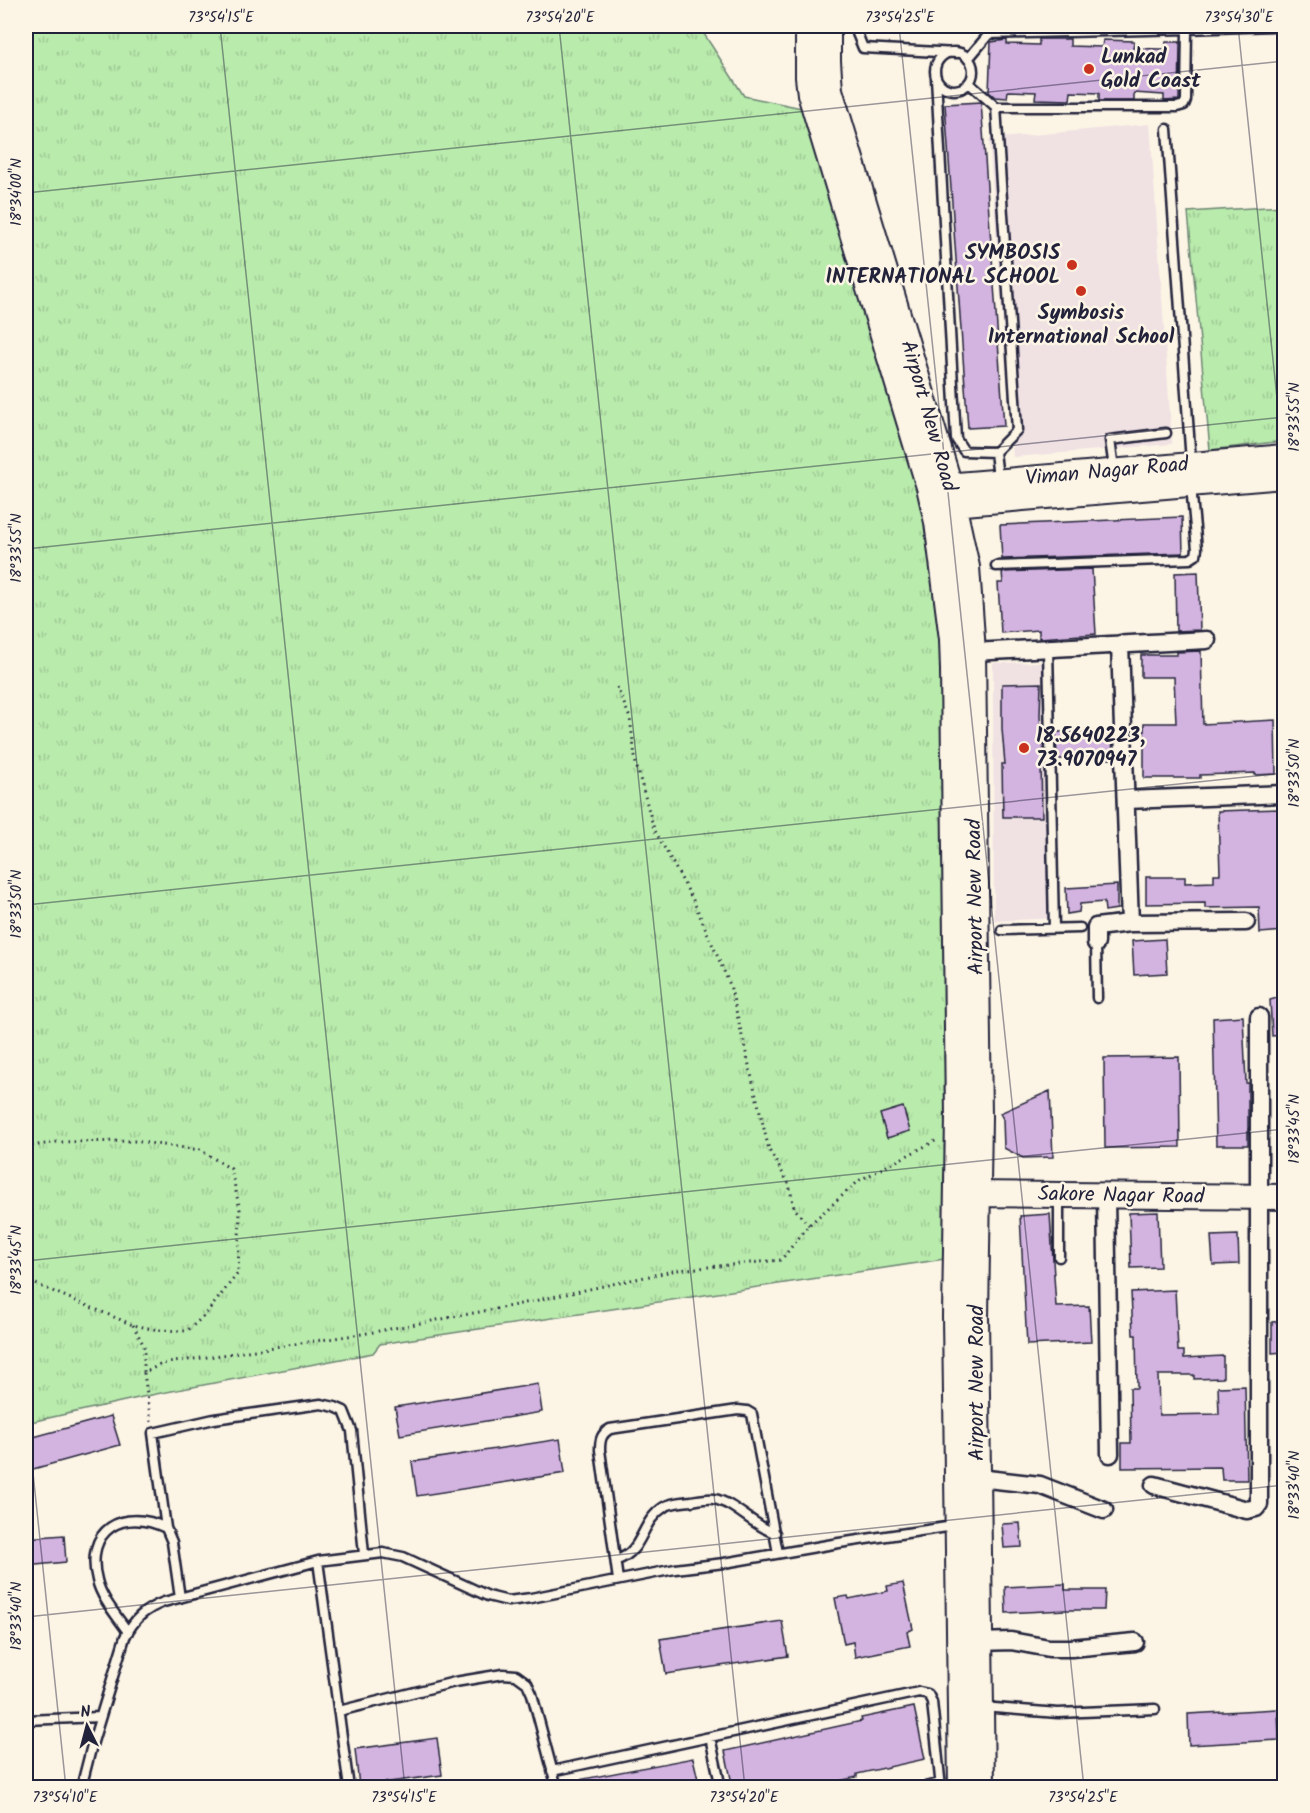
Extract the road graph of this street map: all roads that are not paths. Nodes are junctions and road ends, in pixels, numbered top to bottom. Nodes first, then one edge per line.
1 (808, 26) edge
2 (828, 26) edge
3 (854, 26) edge
4 (1274, 26) edge
5 (1187, 29) junction
6 (988, 30) edge
7 (957, 53) junction
8 (968, 58) junction
9 (936, 78) junction
10 (969, 82) junction
11 (996, 107) junction
12 (1167, 129) dead end
13 (1166, 433) dead end
14 (995, 452) junction
15 (1284, 458) edge
16 (1114, 472) junction
17 (1191, 474) junction
18 (1284, 476) edge
19 (998, 482) junction
20 (942, 496) junction
21 (996, 566) dead end
22 (1208, 640) dead end
23 (1120, 644) junction
24 (1048, 648) junction
25 (973, 652) junction
26 (1284, 794) edge
27 (1126, 800) junction
28 (1246, 922) dead end
29 (1130, 923) junction
30 (1054, 928) junction
31 (1080, 928) dead end
32 (1002, 930) dead end
33 (1096, 943) joint
34 (1097, 998) dead end
35 (1259, 1017) dead end
36 (968, 1194) junction
37 (1059, 1195) junction
38 (1106, 1196) junction
39 (1259, 1197) junction
40 (1284, 1197) edge
41 (1059, 1257) dead end
42 (1110, 1454) dead end
43 (978, 1478) junction
44 (1154, 1485) dead end
45 (1104, 1510) dead end
46 (958, 1525) junction
47 (166, 1528) junction
48 (775, 1533) junction
49 (778, 1553) junction
50 (364, 1554) junction
51 (617, 1560) junction
52 (318, 1561) junction
53 (618, 1580) junction
54 (180, 1598) junction
55 (128, 1632) junction
56 (980, 1642) junction
57 (1135, 1642) dead end
58 (981, 1706) junction
59 (1155, 1709) dead end
60 (339, 1711) junction
61 (100, 1717) junction
62 (26, 1720) edge
63 (710, 1737) junction
64 (552, 1771) junction
65 (948, 1786) edge
66 (81, 1788) edge
67 (349, 1788) edge
68 (557, 1788) edge
69 (721, 1788) edge
70 (921, 1788) edge
71 (982, 1788) edge

1 - 20 main road, Airport New Road
2 - 20 main road, Airport New Road
3 - 7 lane
4 - 5 lane
5 - 6 lane
5 - 11 lane
6 - 8 lane
7 - 8 lane
7 - 9 lane
8 - 10 lane
9 - 10 lane
9 - 14 lane
10 - 11 lane
11 - 14 lane
12 - 17 lane
13 - 16 lane
14 - 19 lane
15 - 17 main road, Viman Nagar Road
16 - 17 main road, Viman Nagar Road
16 - 19 main road, Viman Nagar Road
17 - 18 main road, Viman Nagar Road
17 - 20 main road, Viman Nagar Road
17 - 21 lane
19 - 20 main road, Viman Nagar Road
20 - 25 main road, Airport New Road
20 - 36 main road, Airport New Road
22 - 23 street
23 - 24 street
23 - 27 street
24 - 25 street
24 - 30 lane
25 - 36 main road, Airport New Road
26 - 27 street
27 - 29 street
28 - 29 street
29 - 33 street
30 - 31 lane
30 - 32 lane
33 - 34 lane
35 - 39 street
36 - 37 main road, Sakore Nagar Road
36 - 43 main road, Airport New Road
36 - 46 main road, Airport New Road
37 - 38 main road, Sakore Nagar Road
37 - 41 lane
38 - 39 main road, Sakore Nagar Road
38 - 42 street
39 - 40 main road, Sakore Nagar Road
39 - 44 street
43 - 45 street
43 - 56 main road, Airport New Road
46 - 49 lane
46 - 65 main road, Airport New Road
47 - 50 lane
47 - 54 lane
47 - 55 lane
48 - 49 lane
48 - 51 lane
48 - 51 lane
49 - 53 lane
50 - 52 lane
50 - 53 lane
51 - 53 lane
52 - 54 lane
52 - 60 lane
54 - 55 lane
55 - 61 lane
56 - 57 street
56 - 58 main road, Airport New Road
58 - 59 lane
58 - 71 main road, Airport New Road
60 - 64 lane
60 - 67 lane
61 - 62 lane
61 - 66 lane
63 - 64 lane
63 - 65 lane
63 - 69 lane
64 - 68 lane
65 - 70 lane

